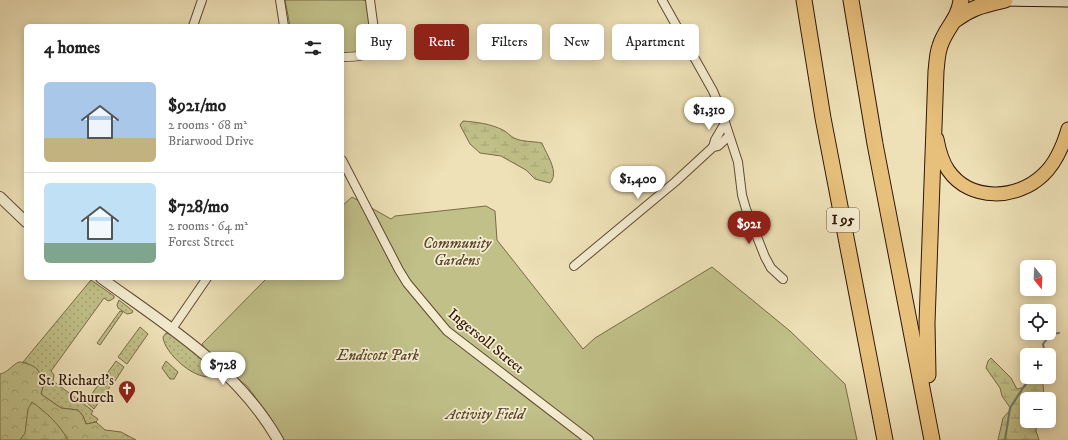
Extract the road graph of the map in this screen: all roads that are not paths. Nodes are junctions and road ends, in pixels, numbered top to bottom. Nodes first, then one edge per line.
1 (202, 0) edge
2 (280, 0) edge
3 (370, 0) edge
4 (662, 0) edge
5 (804, 0) edge
6 (851, 0) edge
7 (961, 0) edge
8 (1001, 0) edge
9 (1004, 0) edge
10 (1068, 2) edge
11 (955, 20) junction
12 (194, 24) edge
13 (284, 24) edge
14 (344, 57) edge
15 (725, 123) junction
16 (935, 129) junction
17 (1068, 130) edge
18 (729, 136) junction
19 (713, 147) junction
20 (344, 164) edge
21 (0, 197) edge
22 (24, 220) edge
23 (574, 266) dead end
24 (783, 279) dead end
25 (104, 280) edge
26 (206, 280) edge
27 (172, 329) junction
28 (932, 438) edge
29 (278, 440) edge
30 (589, 440) edge
31 (885, 440) edge

1 - 12 street
2 - 13 street
3 - 14 street
4 - 15 street
5 - 31 highway, I 95
6 - 28 highway
7 - 11 highway
8 - 9 main road
9 - 10 main road
9 - 11 highway
11 - 16 highway
15 - 18 street
15 - 19 street
16 - 17 main road
16 - 28 highway
18 - 19 street
18 - 24 street
19 - 23 street
20 - 30 street, Ingersoll Street
21 - 22 street
25 - 27 street
26 - 27 street
27 - 29 street

